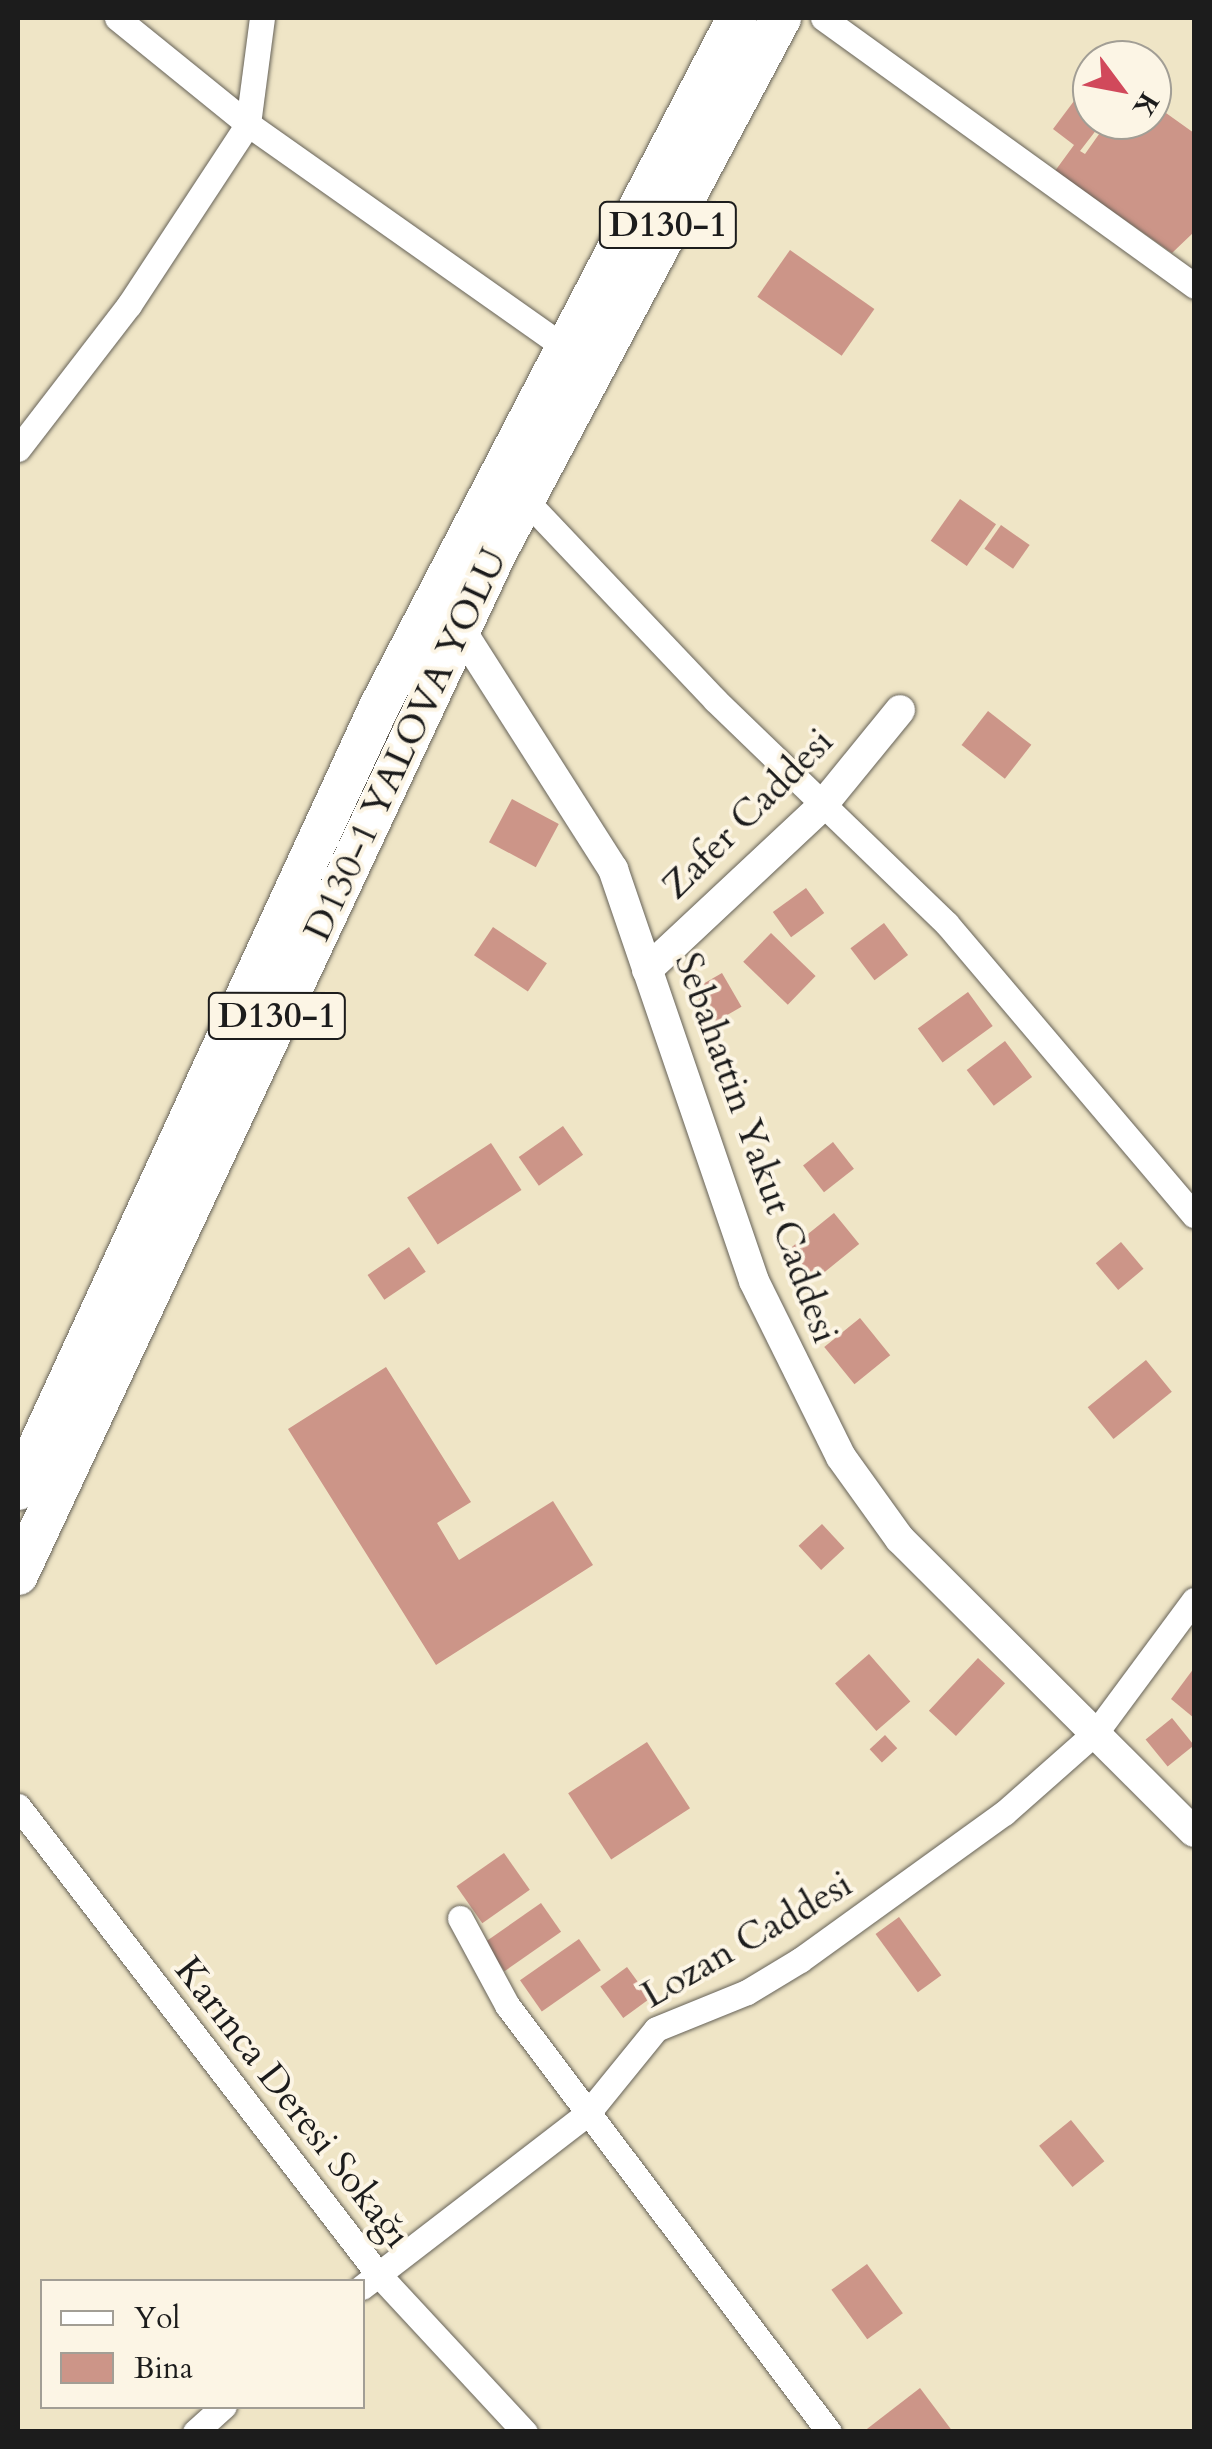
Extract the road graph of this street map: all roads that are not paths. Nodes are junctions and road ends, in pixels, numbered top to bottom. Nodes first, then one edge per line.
1 (117, 18) edge
2 (262, 18) edge
3 (737, 18) edge
4 (780, 18) edge
5 (800, 18) edge
6 (823, 18) edge
7 (248, 124) junction
8 (1194, 286) edge
9 (563, 346) junction
10 (534, 440) junction
11 (18, 449) edge
12 (534, 509) junction
13 (464, 636) junction
14 (900, 710) dead end
15 (821, 807) junction
16 (648, 970) junction
17 (1194, 1215) edge
18 (18, 1490) edge
19 (18, 1575) edge
20 (1194, 1600) edge
21 (1097, 1730) junction
22 (18, 1806) edge
23 (1194, 1832) edge
24 (460, 1918) dead end
25 (586, 2114) junction
26 (370, 2280) edge
27 (221, 2409) edge
28 (195, 2432) edge
29 (524, 2432) edge
30 (829, 2432) edge

1 - 7 street
2 - 7 street
3 - 9 highway, D130-1
4 - 10 highway, D130-1 YALOVA YOLU / D130-1
5 - 12 street
6 - 8 street
7 - 9 street
7 - 11 street
9 - 10 highway, D130-1
10 - 13 highway, D130-1 YALOVA YOLU / D130-1
10 - 18 highway, D130-1
12 - 13 street
12 - 15 street
13 - 16 street, Sebahattin Yakut Caddesi
13 - 19 highway, D130-1 YALOVA YOLU / D130-1
14 - 15 street, Zafer Caddesi
15 - 16 street, Zafer Caddesi
15 - 17 street
16 - 21 street, Sebahattin Yakut Caddesi
20 - 21 street, Lozan Caddesi
21 - 23 street, Sebahattin Yakut Caddesi
21 - 25 street, Lozan Caddesi
22 - 26 street, Karınca Deresi Sokağı
24 - 25 street
25 - 26 street, Lozan Caddesi
25 - 30 street
26 - 29 street, Karınca Deresi Sokağı
27 - 28 street

